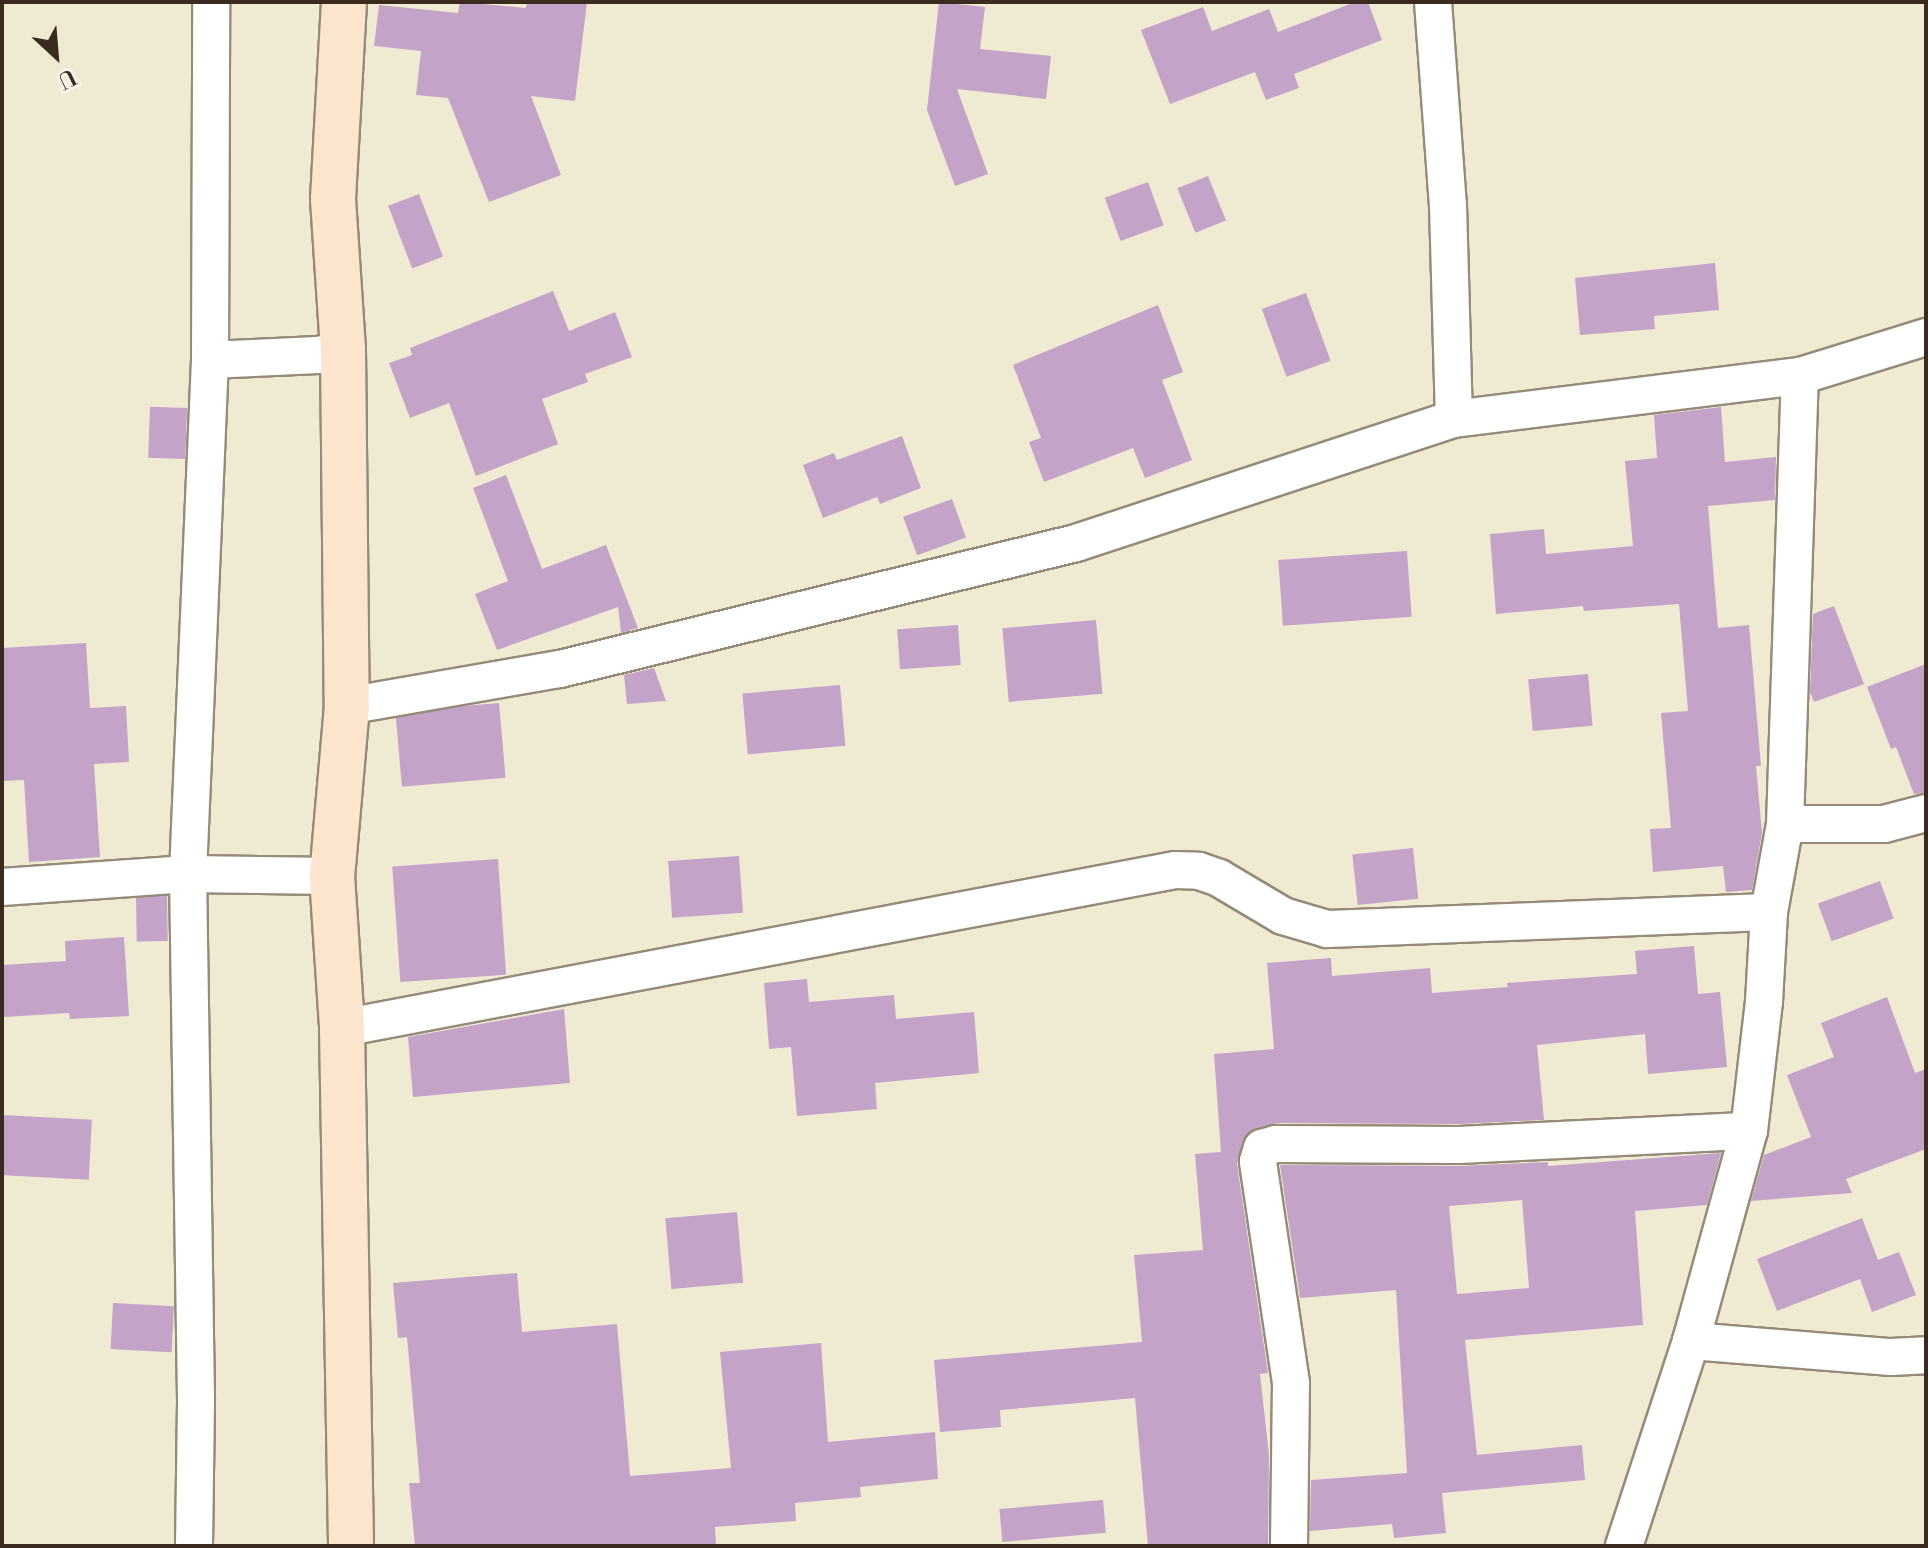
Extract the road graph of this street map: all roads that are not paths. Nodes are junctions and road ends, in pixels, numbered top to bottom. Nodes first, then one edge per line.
1 (211, 2) edge
2 (344, 2) edge
3 (1433, 2) edge
4 (1926, 337) edge
5 (330, 352) junction
6 (218, 360) junction
7 (1800, 376) junction
8 (1454, 419) junction
9 (347, 706) junction
10 (1926, 813) edge
11 (1785, 824) junction
12 (191, 874) junction
13 (332, 876) junction
14 (2, 887) edge
15 (1769, 912) junction
16 (342, 1028) junction
17 (1749, 1131) junction
18 (1691, 1341) junction
19 (1926, 1355) edge
20 (194, 1546) edge
21 (351, 1546) edge
22 (1289, 1546) edge
23 (1624, 1546) edge

1 - 6 street
2 - 5 main road
3 - 8 street
4 - 7 street
5 - 6 street
5 - 9 main road
6 - 12 street
7 - 8 street
7 - 11 street
8 - 9 street
9 - 13 main road
10 - 11 street
11 - 15 street
12 - 13 street
12 - 14 street
12 - 20 street
13 - 16 main road
15 - 16 street
15 - 17 street
16 - 21 main road
17 - 18 street
17 - 22 street
18 - 19 street
18 - 23 street

